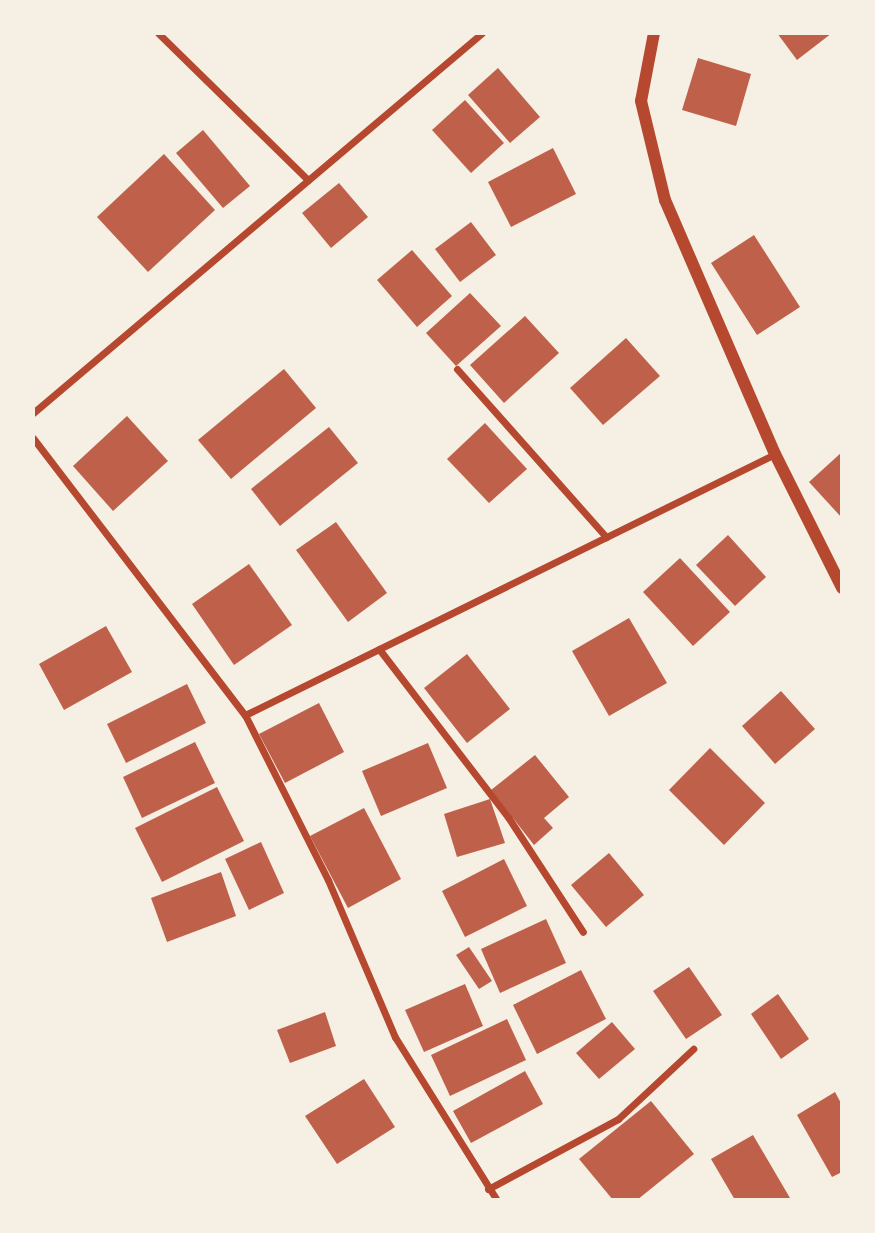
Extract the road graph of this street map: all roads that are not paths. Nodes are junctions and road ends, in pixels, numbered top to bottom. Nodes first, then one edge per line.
1 (158, 33) edge
2 (482, 33) edge
3 (654, 33) edge
4 (308, 180) junction
5 (457, 369) dead end
6 (33, 413) edge
7 (33, 438) edge
8 (775, 454) junction
9 (606, 537) junction
10 (842, 588) edge
11 (379, 649) junction
12 (245, 715) junction
13 (583, 932) dead end
14 (692, 1049) dead end
15 (488, 1189) junction
16 (497, 1200) edge

1 - 4 street
2 - 4 street
3 - 8 street
4 - 6 street
5 - 9 street
7 - 12 street
8 - 9 street
8 - 10 street
9 - 11 street
11 - 12 street
11 - 13 street
12 - 15 street
14 - 15 street
15 - 16 street

